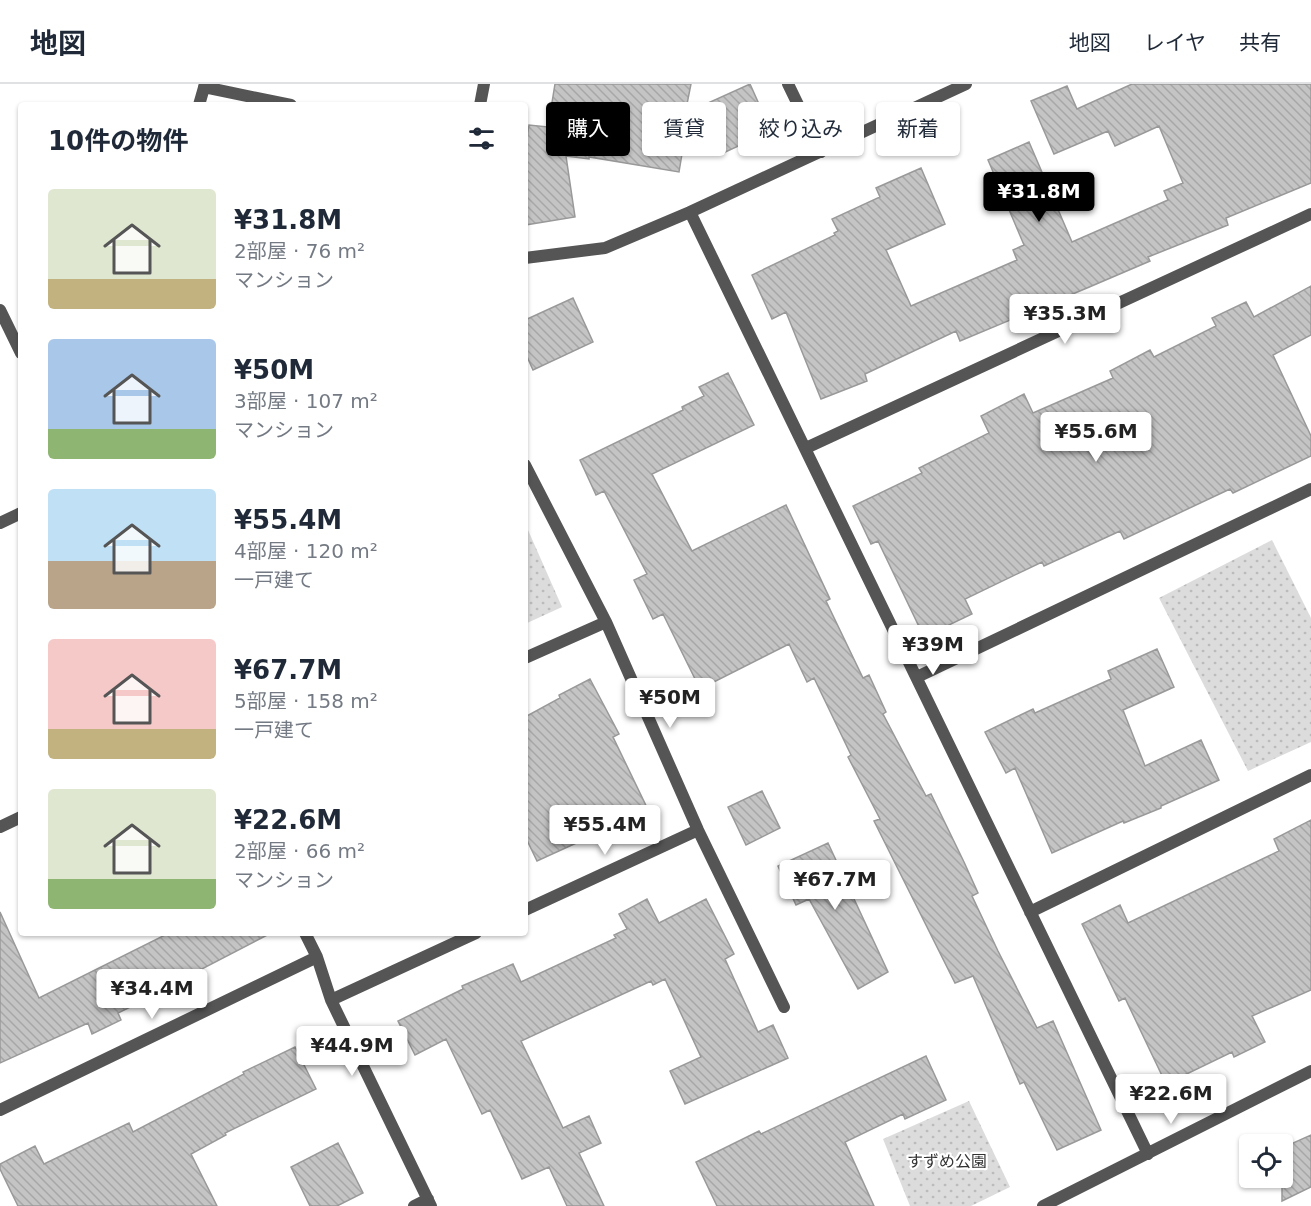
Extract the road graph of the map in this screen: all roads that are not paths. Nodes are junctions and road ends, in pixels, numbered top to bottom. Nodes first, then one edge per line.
1 (484, 84) edge
2 (788, 84) edge
3 (966, 84) edge
4 (204, 85) edge
5 (200, 102) edge
6 (278, 102) edge
7 (481, 102) edge
8 (797, 102) edge
9 (864, 132) edge
10 (812, 156) edge
11 (690, 212) junction
12 (1311, 214) edge
13 (528, 258) edge
14 (0, 310) edge
15 (18, 347) edge
16 (806, 448) junction
17 (528, 471) edge
18 (1311, 489) edge
19 (18, 514) edge
20 (0, 523) edge
21 (606, 622) junction
22 (528, 657) edge
23 (916, 677) junction
24 (1311, 775) edge
25 (18, 818) edge
26 (0, 827) edge
27 (698, 830) junction
28 (528, 909) edge
29 (1030, 912) junction
30 (306, 936) edge
31 (470, 936) edge
32 (317, 957) junction
33 (332, 1000) junction
34 (784, 1007) dead end
35 (1311, 1071) edge
36 (0, 1110) edge
37 (1148, 1154) junction
38 (430, 1203) edge
39 (414, 1206) edge
40 (1044, 1206) edge

1 - 7 street
2 - 8 street
3 - 9 street
4 - 5 street
4 - 6 street
10 - 11 street
11 - 13 street
11 - 16 street
12 - 16 street
14 - 15 street
16 - 23 street
17 - 21 street
18 - 23 street
19 - 20 street
21 - 22 street
21 - 27 street
23 - 29 street
24 - 29 street
25 - 26 street
27 - 28 street
27 - 34 street
29 - 37 street
30 - 32 street
31 - 33 street
32 - 33 street
32 - 36 street
33 - 38 street
35 - 37 street
37 - 40 street
38 - 39 street

